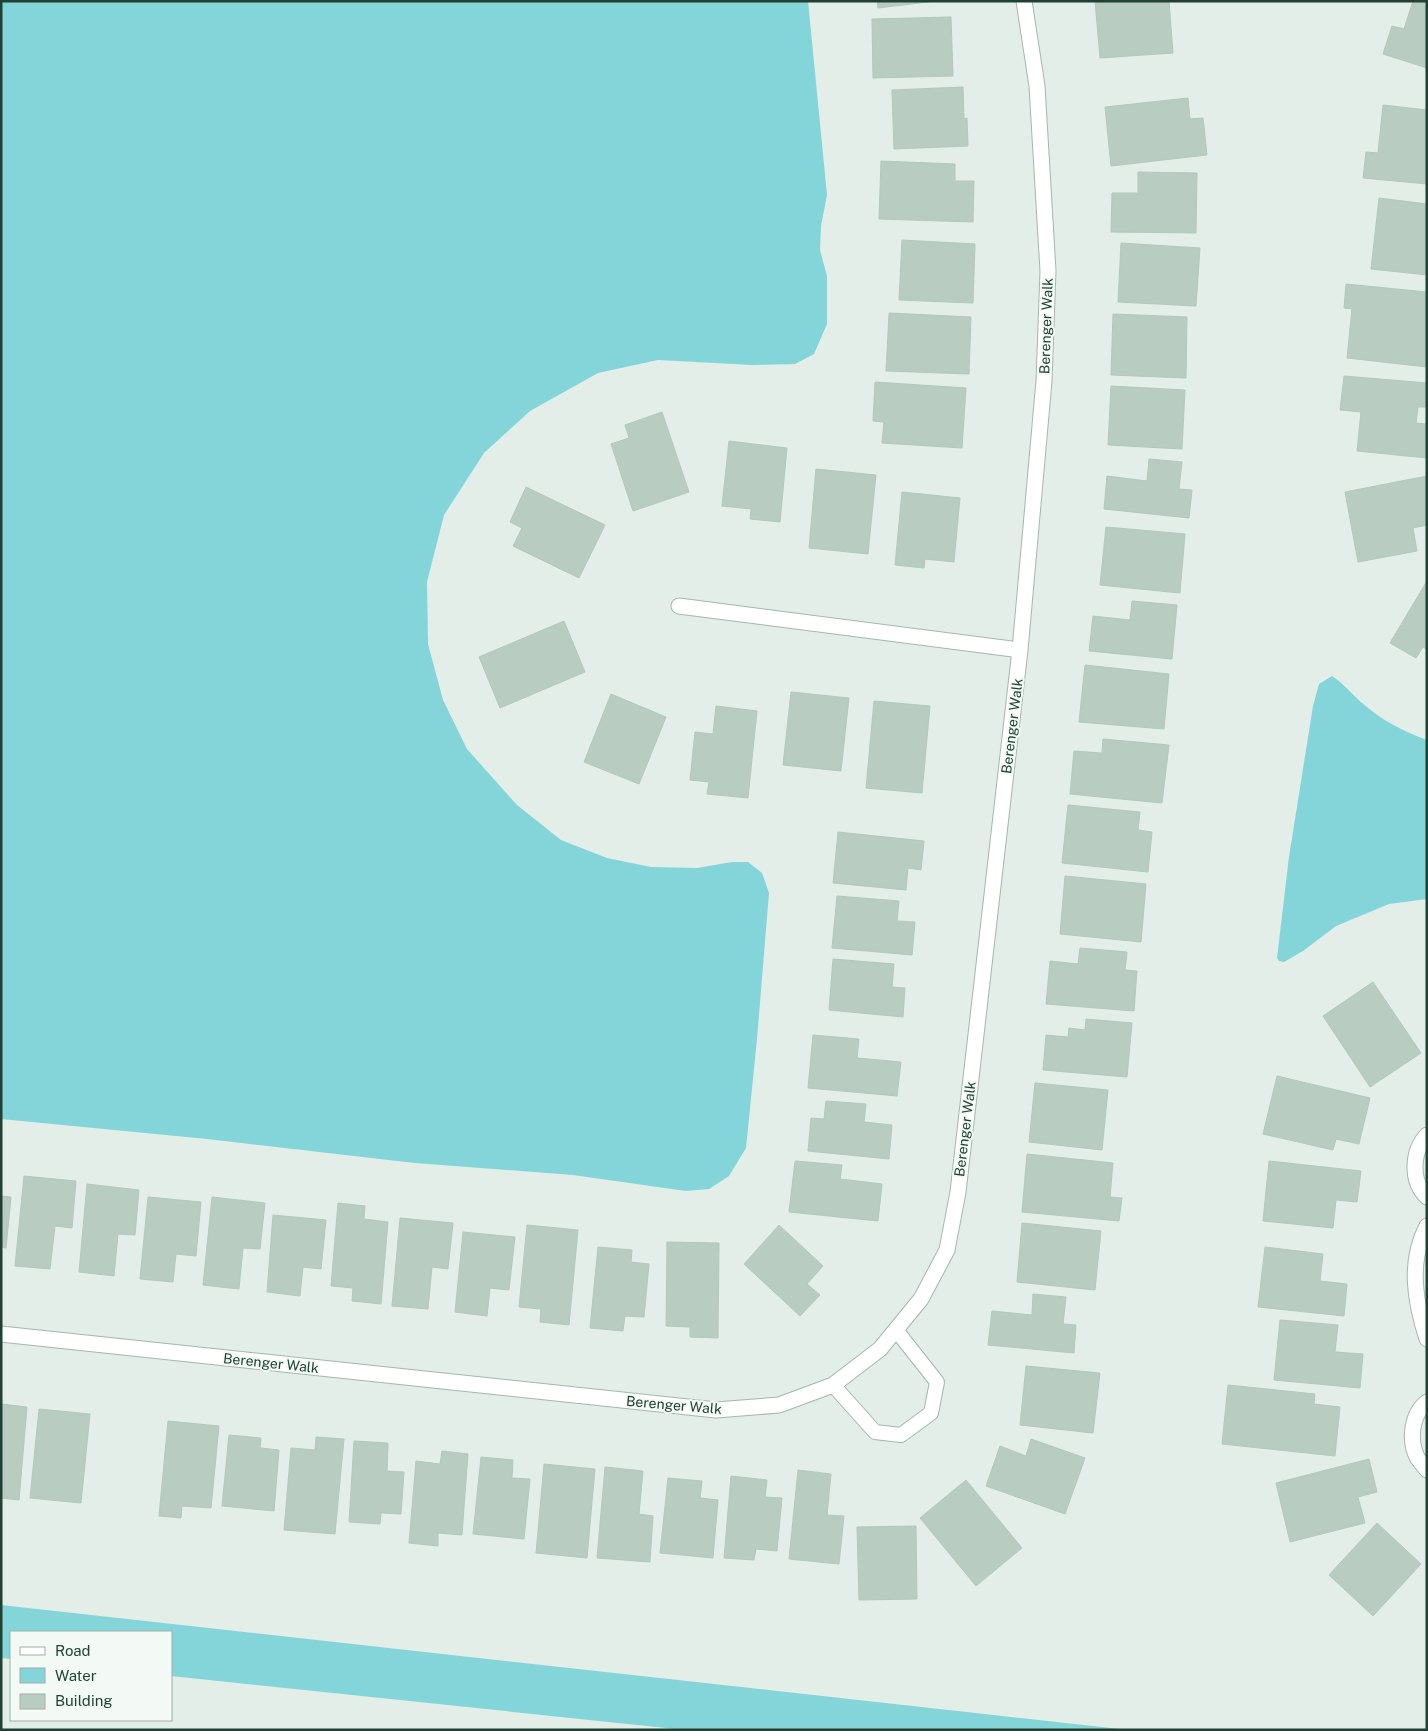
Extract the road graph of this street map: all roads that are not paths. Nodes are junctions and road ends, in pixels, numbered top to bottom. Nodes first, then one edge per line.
1 (1024, 1) edge
2 (679, 606) dead end
3 (1020, 650) junction
4 (1427, 1135) edge
5 (1427, 1197) edge
6 (1427, 1226) edge
7 (896, 1330) junction
8 (1, 1334) edge
9 (1427, 1339) edge
10 (833, 1385) junction
11 (1427, 1402) edge
12 (1427, 1470) edge

1 - 3 street, Berenger Walk
2 - 3 street
3 - 7 street, Berenger Walk
4 - 5 street
6 - 9 street
7 - 10 street, Berenger Walk
7 - 10 lane
8 - 10 street, Berenger Walk
11 - 12 street

